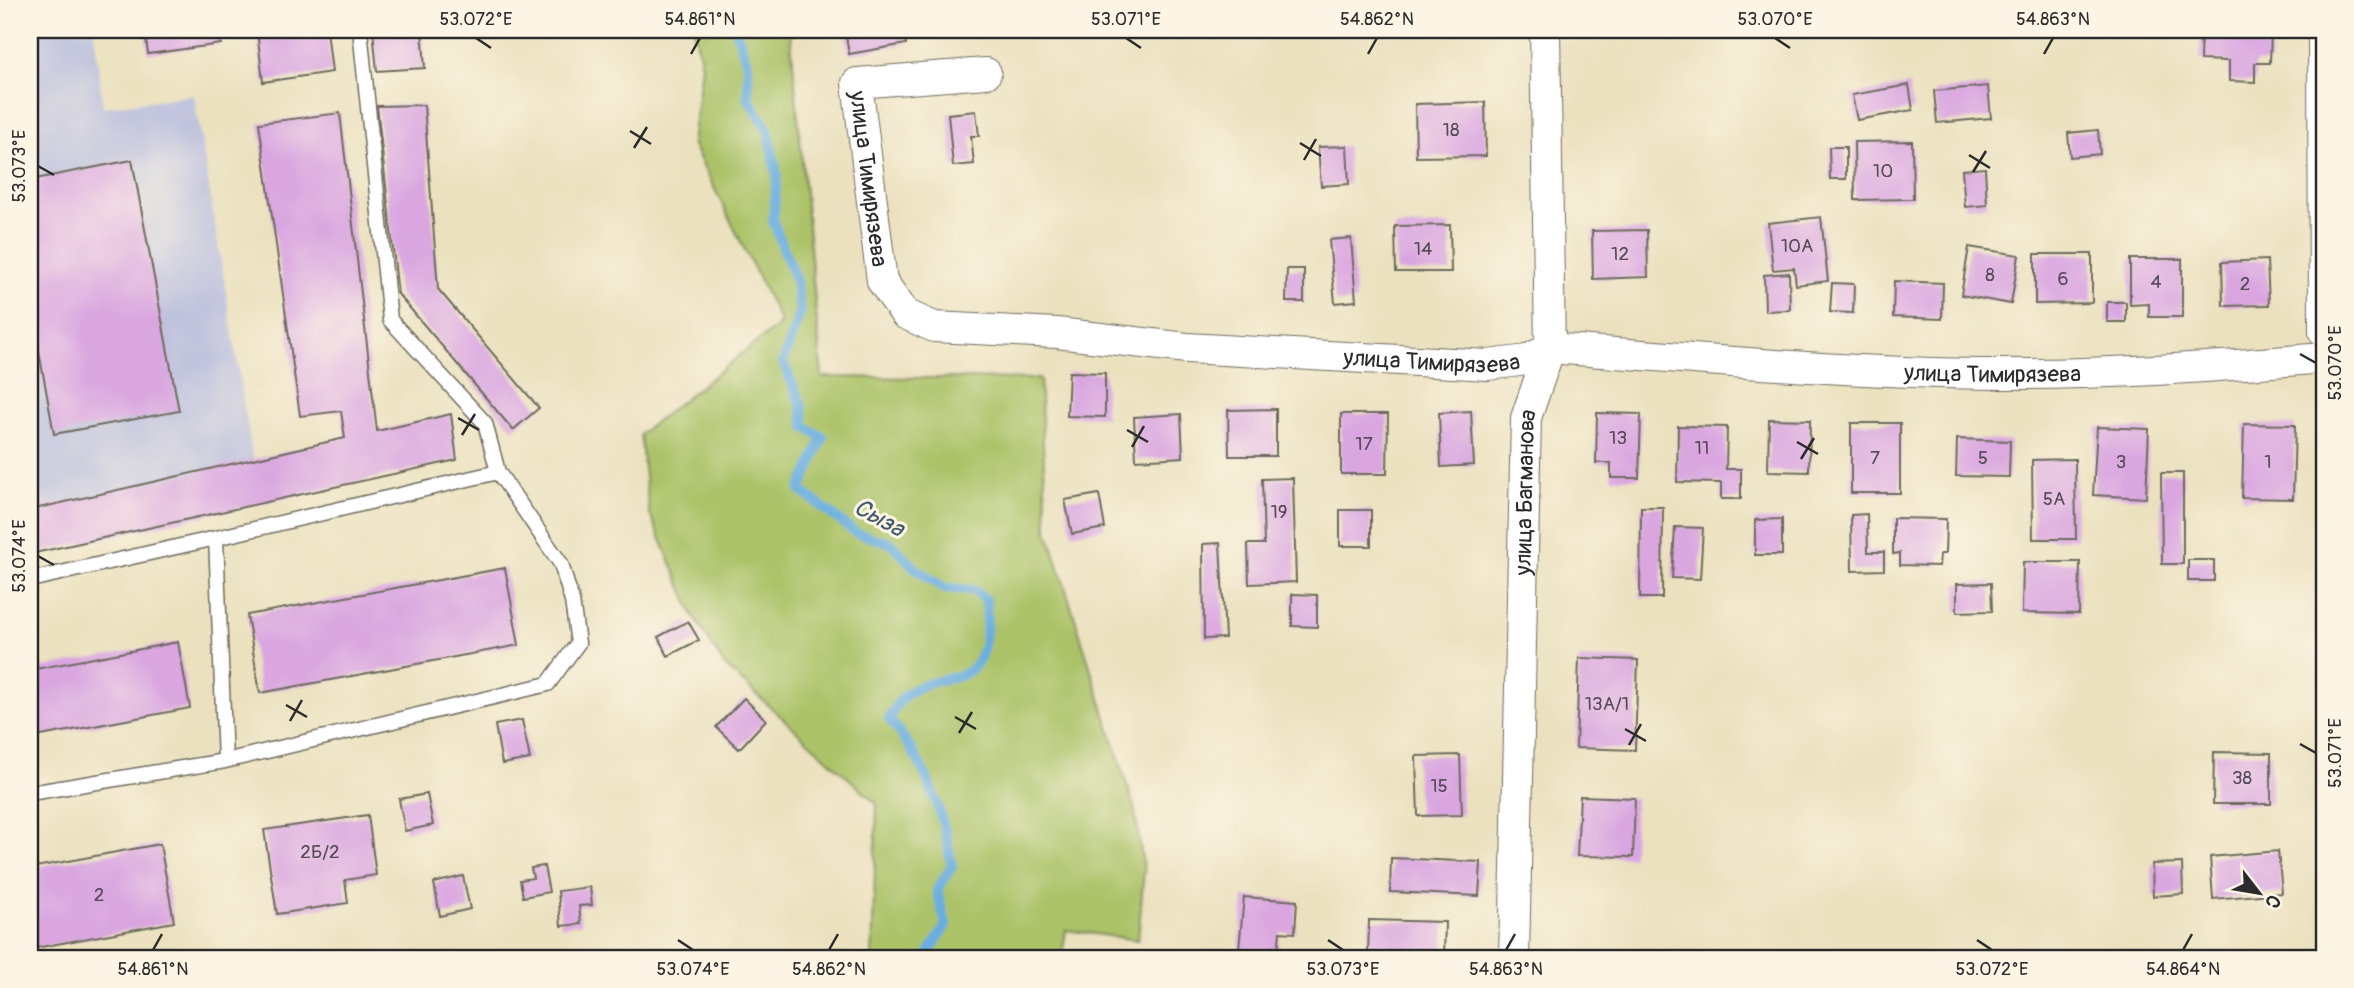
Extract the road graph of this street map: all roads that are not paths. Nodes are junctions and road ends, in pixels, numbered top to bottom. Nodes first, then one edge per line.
1 (360, 30) edge
2 (1545, 30) edge
3 (2323, 30) edge
4 (986, 73) dead end
5 (2324, 332) edge
6 (1550, 348) junction
7 (2324, 358) edge
8 (498, 472) junction
9 (216, 538) junction
10 (30, 580) edge
11 (225, 761) junction
12 (30, 793) edge
13 (1514, 958) edge

1 - 8 lane
2 - 6 street, улица Багманова
3 - 5 street
4 - 6 street, улица Тимирязева
6 - 7 street, улица Тимирязева
6 - 13 street, улица Багманова
8 - 9 lane
8 - 11 lane
9 - 10 lane
9 - 11 lane
11 - 12 lane

